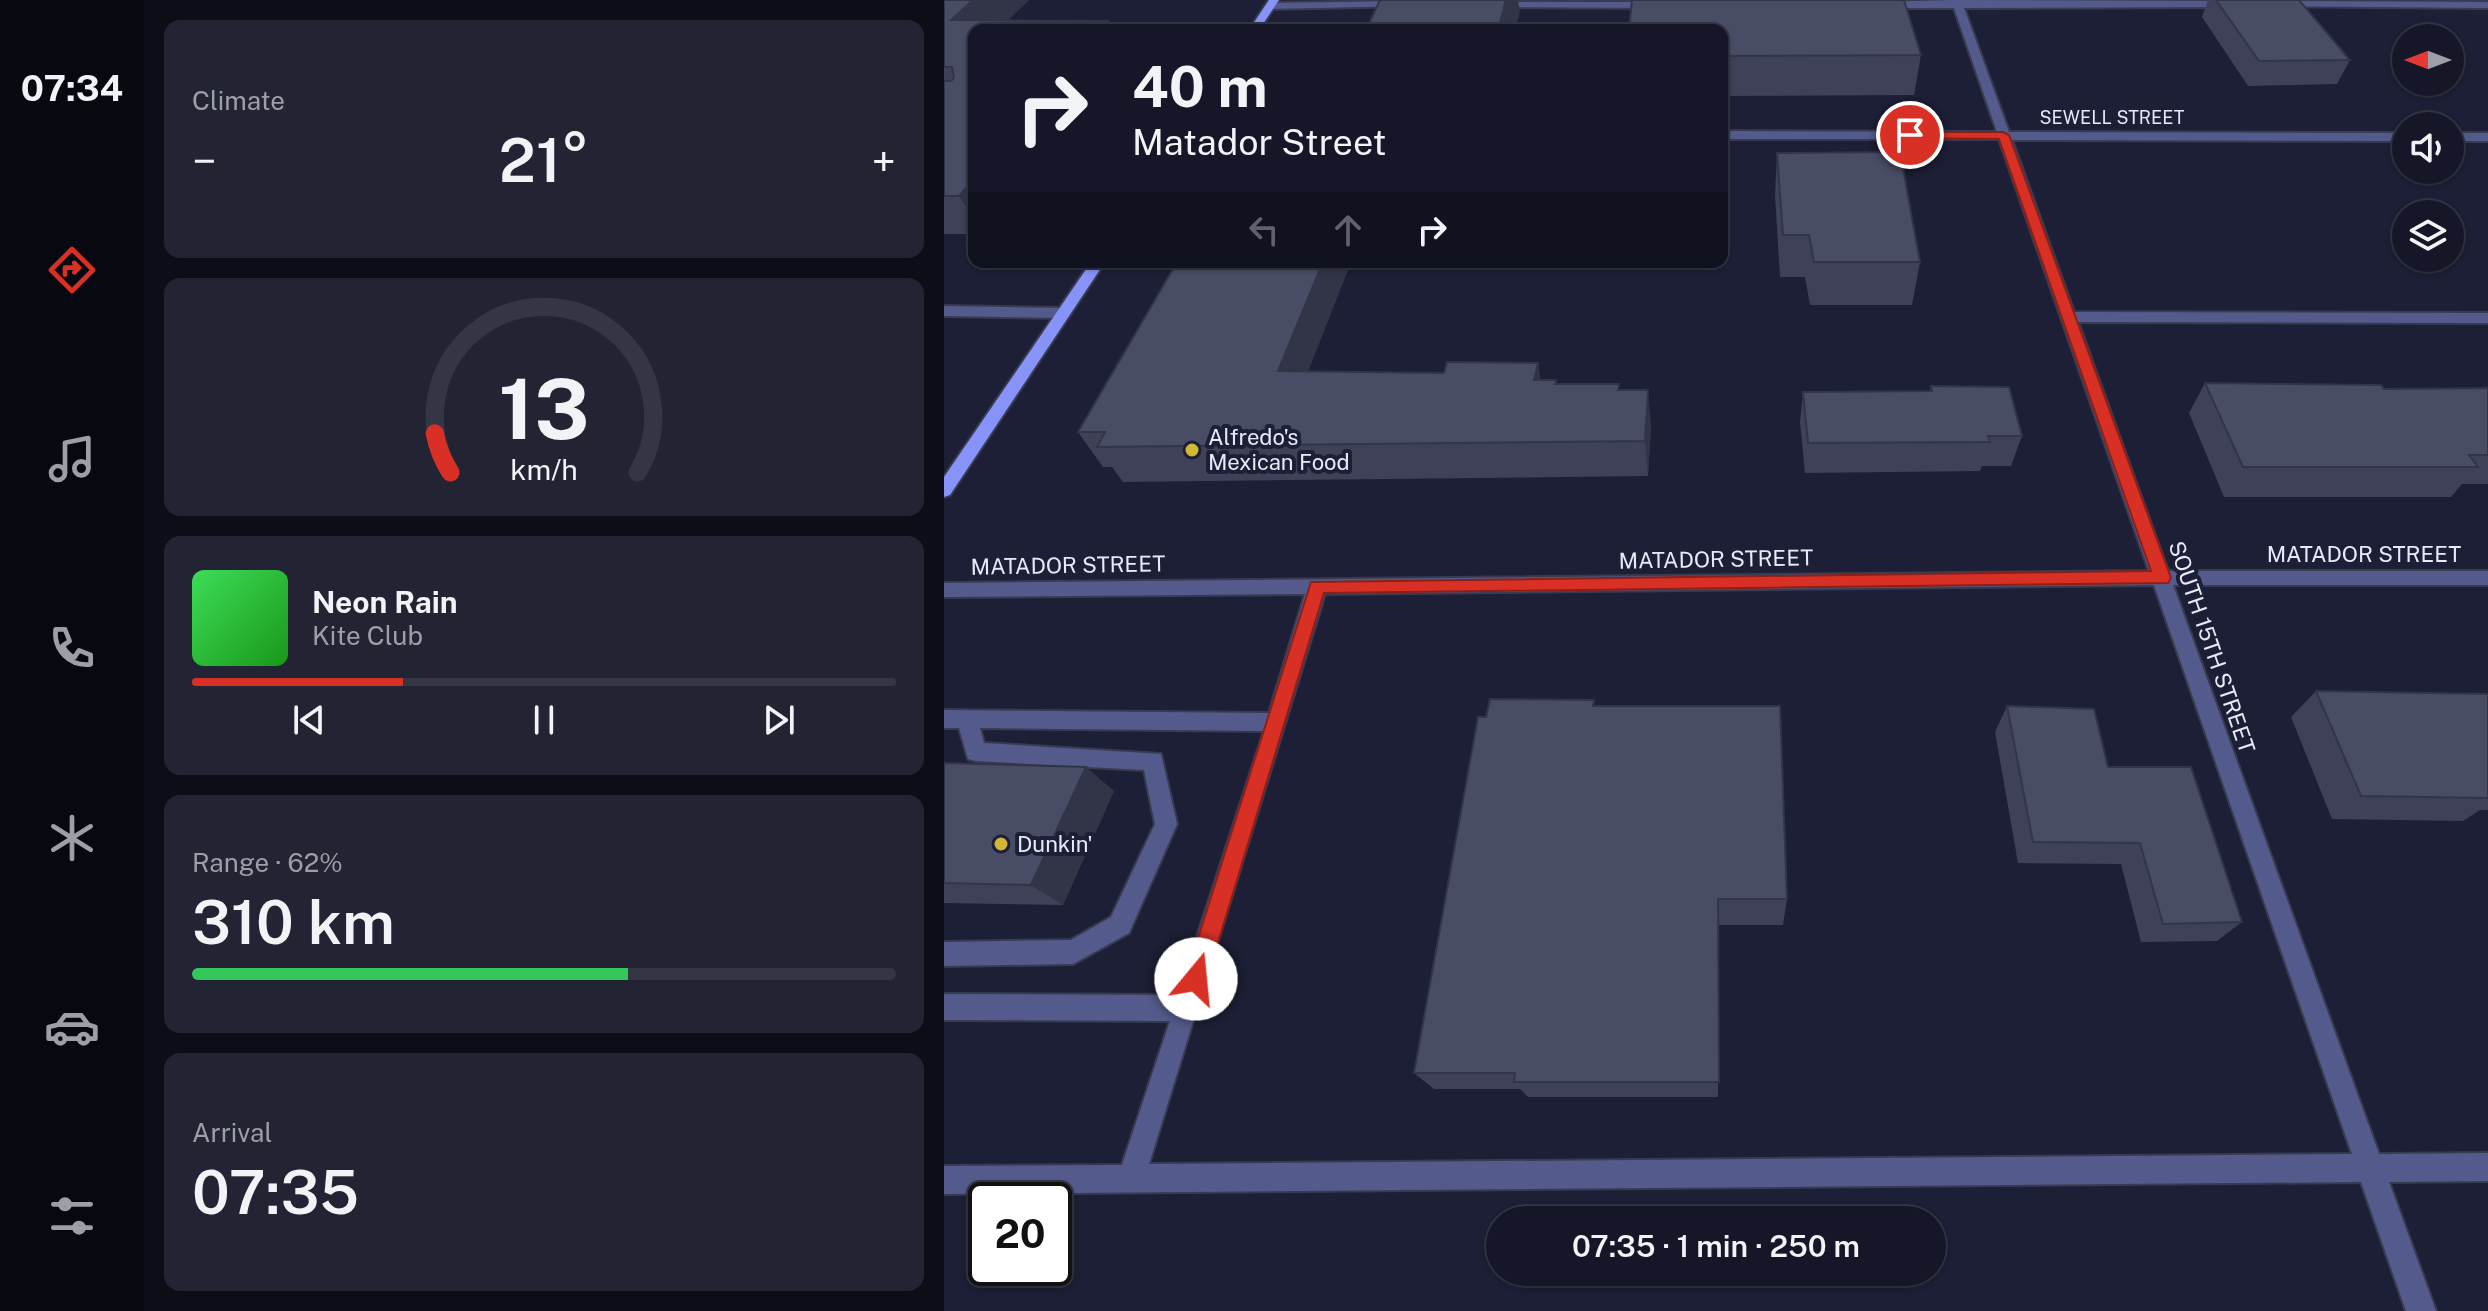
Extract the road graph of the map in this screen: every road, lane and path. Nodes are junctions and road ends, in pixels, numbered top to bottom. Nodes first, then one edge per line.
1 (1957, 2) edge
2 (1272, 3) edge
3 (1410, 4) edge
4 (1473, 4) edge
5 (2238, 4) edge
6 (2269, 4) edge
7 (1664, 5) edge
8 (1871, 5) edge
9 (2488, 5) edge
10 (1258, 24) edge
11 (1728, 135) edge
12 (2003, 135) junction
13 (2392, 137) edge
14 (2464, 137) edge
15 (2488, 137) edge
16 (1094, 268) edge
17 (944, 311) edge
18 (1064, 313) junction
19 (2068, 317) junction
20 (2488, 318) edge
21 (944, 491) edge
22 (2162, 578) junction
23 (2488, 578) edge
24 (1317, 587) junction
25 (944, 590) edge
26 (956, 719) edge
27 (1277, 722) junction
28 (944, 954) edge
29 (944, 1007) edge
30 (1187, 1008) junction
31 (2370, 1166) junction
32 (2488, 1167) edge
33 (1131, 1178) junction
34 (944, 1180) edge
35 (2421, 1311) edge

1 - 5 street
1 - 8 street
1 - 12 street, SOUTH 15TH STREET
2 - 3 street
2 - 10 main road
4 - 7 street
6 - 9 street
11 - 12 street, SEWELL STREET
12 - 13 street, SEWELL STREET
12 - 19 street, SOUTH 15TH STREET
14 - 15 street
16 - 18 main road
17 - 18 street
18 - 21 main road
19 - 20 street
19 - 22 street, SOUTH 15TH STREET
22 - 23 street, MATADOR STREET
22 - 24 street, MATADOR STREET
22 - 31 street, SOUTH 15TH STREET
24 - 25 street, MATADOR STREET
24 - 27 street
26 - 27 street
26 - 28 street
27 - 30 street
29 - 30 street
30 - 33 street
31 - 32 street
31 - 33 street
31 - 35 street, SOUTH 15TH STREET
33 - 34 street

